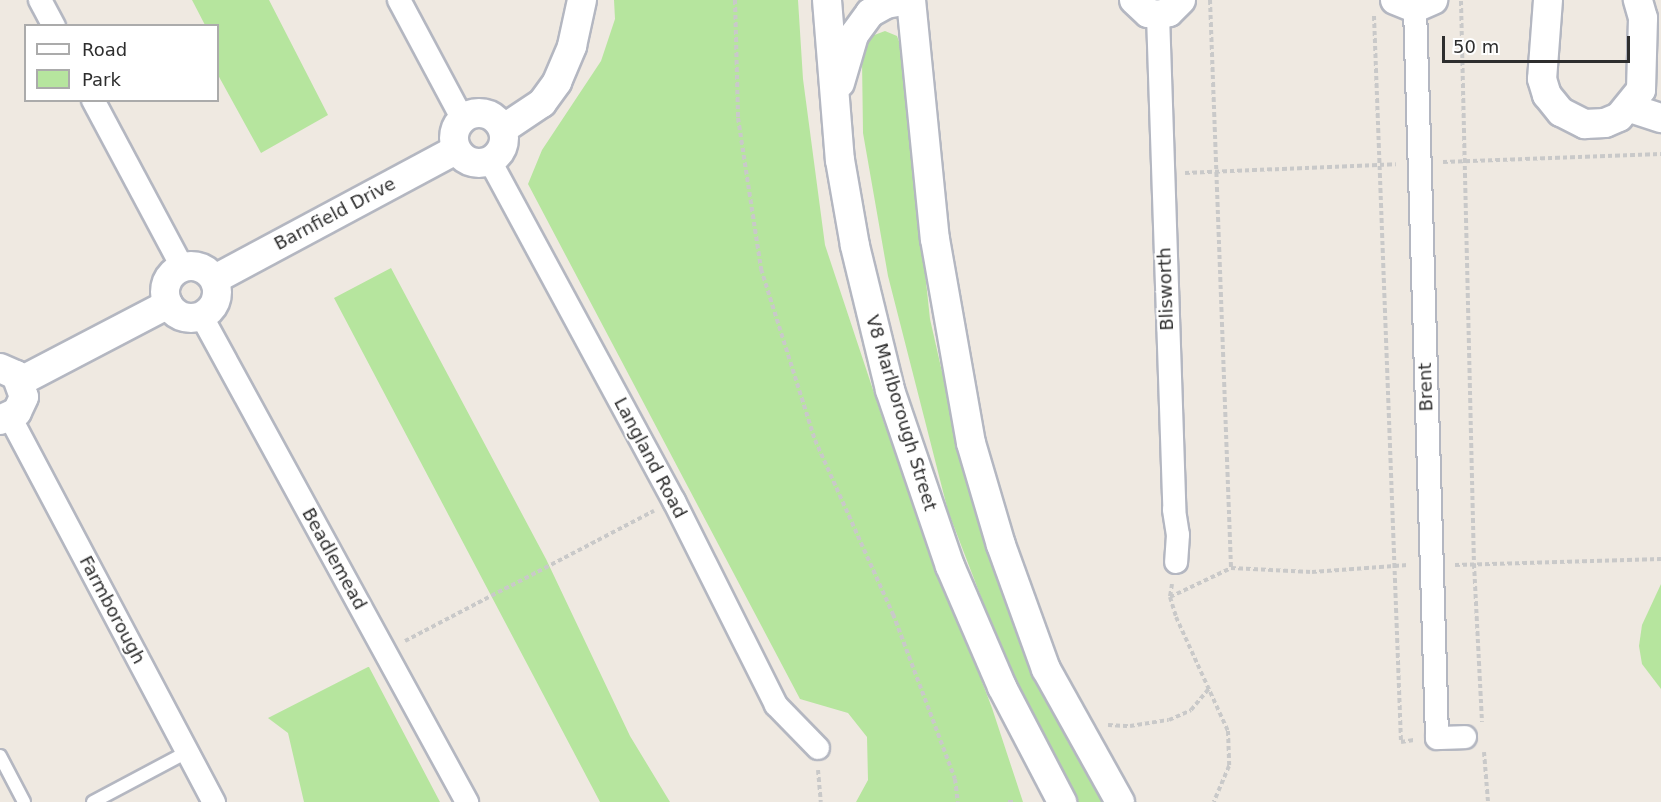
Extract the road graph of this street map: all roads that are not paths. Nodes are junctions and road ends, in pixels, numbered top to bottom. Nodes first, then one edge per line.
1 (40, 0) edge
2 (399, 0) edge
3 (582, 0) edge
4 (827, 0) edge
5 (910, 0) edge
6 (1134, 0) edge
7 (1548, 0) edge
8 (1638, 0) edge
9 (1404, 5) edge
10 (1170, 7) edge
11 (53, 24) edge
12 (94, 102) edge
13 (834, 102) junction
14 (1630, 108) junction
15 (1661, 117) edge
16 (462, 118) junction
17 (502, 129) junction
18 (456, 150) junction
19 (490, 161) junction
20 (182, 267) junction
21 (215, 279) junction
22 (168, 304) junction
23 (202, 317) junction
24 (10, 375) edge
25 (5, 419) edge
26 (1176, 562) road end
27 (1474, 738) road end
28 (818, 748) road end
29 (187, 752) junction
30 (0, 756) edge
31 (24, 802) edge
32 (93, 802) edge
33 (214, 802) edge
34 (467, 802) edge
35 (1062, 802) edge
36 (1119, 802) edge

1 - 11 street
2 - 16 street
3 - 17 street
4 - 13 street, V8 Marlborough Street
5 - 13 street
5 - 36 street
6 - 10 street
7 - 14 street
8 - 14 street
9 - 27 street, Brent
10 - 26 street, Blisworth
12 - 20 street
13 - 35 street, V8 Marlborough Street
14 - 15 street
16 - 17 street
16 - 18 street
17 - 19 street
18 - 19 street
18 - 21 street, Barnfield Drive
19 - 28 street, Langland Road
20 - 21 street
20 - 22 street
21 - 23 street
22 - 23 street
22 - 24 street
23 - 34 street, Beadlemead
24 - 25 street
25 - 29 street, Farmborough
29 - 32 lane
29 - 33 street, Farmborough
30 - 31 lane

